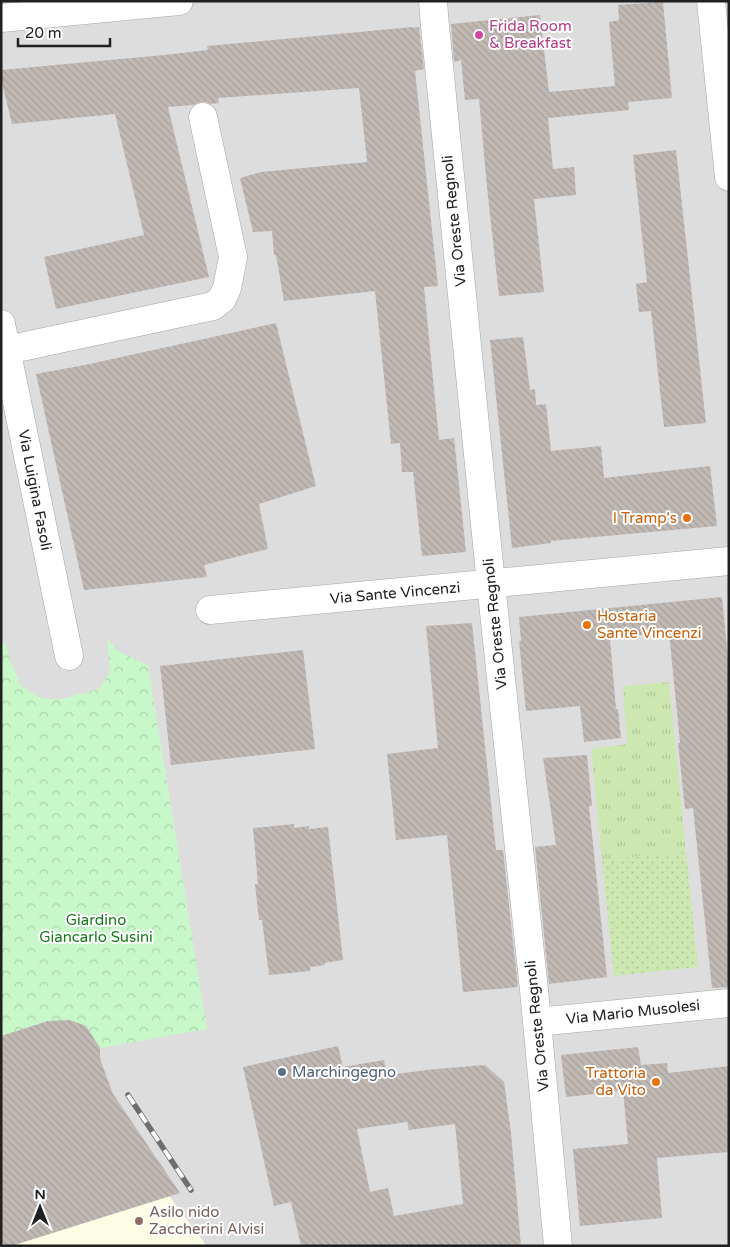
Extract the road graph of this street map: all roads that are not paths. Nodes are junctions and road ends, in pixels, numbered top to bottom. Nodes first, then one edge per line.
1 (179, 1) edge
2 (433, 1) edge
3 (711, 1) edge
4 (1, 18) edge
5 (203, 117) dead end
6 (729, 177) edge
7 (4, 337) edge
8 (729, 561) edge
9 (491, 584) junction
10 (210, 610) dead end
11 (69, 656) dead end
12 (729, 1002) edge
13 (537, 1022) junction
14 (558, 1246) edge

1 - 4 street
2 - 9 street, Via Oreste Regnoli
3 - 6 street
5 - 7 street
7 - 11 street, Via Luigina Fasoli
8 - 9 street, Via Sante Vincenzi
9 - 10 street, Via Sante Vincenzi
9 - 13 street, Via Oreste Regnoli
12 - 13 street, Via Mario Musolesi
13 - 14 street, Via Oreste Regnoli

